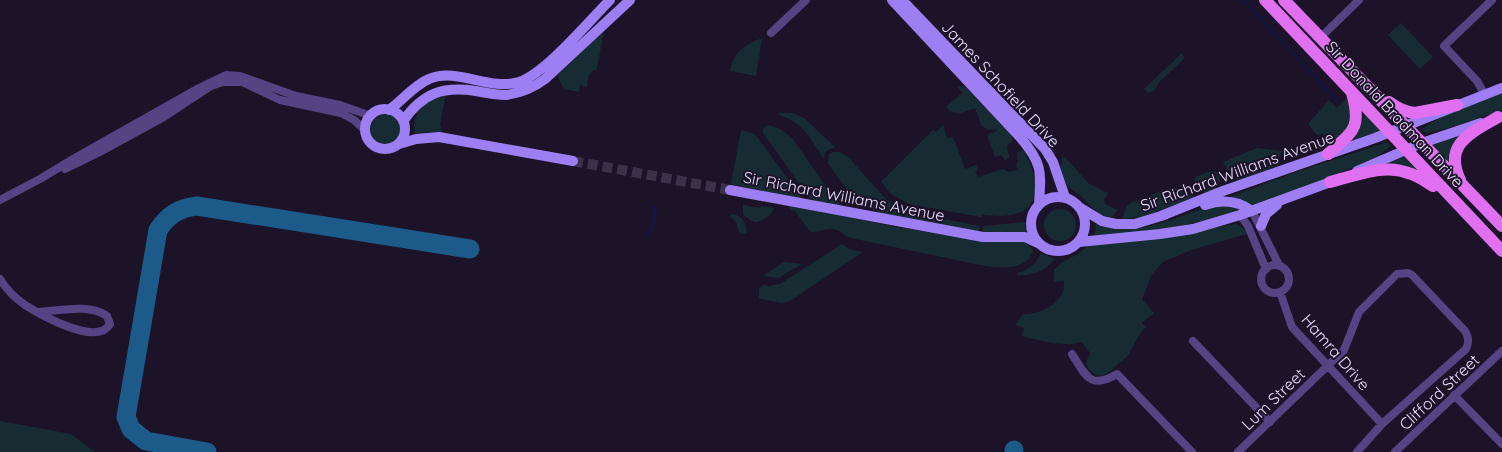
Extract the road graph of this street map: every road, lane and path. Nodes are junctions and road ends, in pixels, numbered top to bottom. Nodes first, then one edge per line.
1 (610, 0) edge
2 (630, 0) edge
3 (806, 0) edge
4 (892, 0) edge
5 (902, 0) edge
6 (1265, 0) edge
7 (1284, 0) edge
8 (1359, 0) edge
9 (1492, 0) edge
10 (771, 33) dead end
11 (1320, 38) junction
12 (1354, 73) junction
13 (1502, 88) edge
14 (1351, 92) junction
15 (1484, 95) junction
16 (1457, 105) junction
17 (389, 110) junction
18 (371, 116) junction
19 (1500, 117) edge
20 (403, 121) junction
21 (1406, 126) junction
22 (366, 130) junction
23 (1390, 132) junction
24 (1422, 143) junction
25 (399, 144) junction
26 (1406, 150) junction
27 (1328, 154) junction
28 (573, 161) tunnel mouth
29 (51, 173) junction
30 (1330, 182) junction
31 (1462, 185) junction
32 (730, 190) tunnel mouth
33 (1065, 197) junction
34 (1288, 198) junction
35 (0, 200) edge
36 (1038, 205) junction
37 (1459, 206) junction
38 (1079, 207) junction
39 (1252, 211) junction
40 (1240, 215) junction
41 (1161, 216) junction
42 (1260, 226) junction
43 (1502, 226) edge
44 (1079, 242) junction
45 (1041, 245) junction
46 (1502, 251) edge
47 (1279, 265) junction
48 (1266, 269) junction
49 (0, 279) edge
50 (1280, 292) junction
51 (38, 312) junction
52 (1193, 341) dead end
53 (1502, 351) edge
54 (1072, 354) dead end
55 (1328, 366) junction
56 (1454, 395) junction
57 (1270, 422) junction
58 (1382, 424) junction
59 (1502, 444) edge
60 (1192, 452) edge
61 (1238, 452) edge
62 (1357, 452) edge
63 (1395, 452) edge

1 - 17 main road
2 - 20 main road
3 - 10 street
4 - 36 main road, James Schofield Drive
5 - 33 main road, James Schofield Drive
6 - 14 main road, Sir Donald Bradman Drive
7 - 11 main road, Sir Donald Bradman Drive
8 - 11 street
9 - 15 street
11 - 12 main road, Sir Donald Bradman Drive
12 - 16 main road
12 - 21 main road, Sir Donald Bradman Drive
13 - 15 main road, Sir Richard Williams Avenue
14 - 23 main road, Sir Donald Bradman Drive
14 - 27 main road
15 - 16 main road, Sir Richard Williams Avenue
16 - 21 main road, Sir Richard Williams Avenue
17 - 18 main road
17 - 20 main road
18 - 22 main road
18 - 29 street
19 - 24 main road, Sir Richard Williams Avenue
19 - 31 main road
20 - 25 main road
21 - 23 main road, Sir Richard Williams Avenue
21 - 24 main road, Sir Donald Bradman Drive
22 - 25 main road
22 - 29 street
23 - 26 main road, Sir Donald Bradman Drive
23 - 27 main road, Sir Richard Williams Avenue
24 - 26 main road, Sir Richard Williams Avenue
24 - 31 main road, Sir Donald Bradman Drive
25 - 28 main road
26 - 30 main road, Sir Richard Williams Avenue
26 - 37 main road, Sir Donald Bradman Drive
27 - 41 main road, Sir Richard Williams Avenue
29 - 35 street
30 - 34 main road, Sir Richard Williams Avenue
30 - 37 main road
31 - 43 main road, Sir Donald Bradman Drive
32 - 45 main road, Sir Richard Williams Avenue
33 - 36 main road
33 - 38 main road
34 - 39 main road, Sir Richard Williams Avenue
34 - 42 main road
36 - 45 main road
37 - 46 main road, Sir Donald Bradman Drive
38 - 41 main road, Sir Richard Williams Avenue
38 - 44 main road
39 - 40 main road, Sir Richard Williams Avenue
39 - 41 main road
39 - 42 street
40 - 44 main road, Sir Richard Williams Avenue
40 - 48 street
42 - 47 street
44 - 45 main road
47 - 48 street
47 - 50 street
48 - 50 street
49 - 51 street
50 - 55 street, Hamra Drive
51 - 51 street
52 - 57 street
53 - 56 street, Clifford Street
54 - 60 street
55 - 57 street, Lum Street
55 - 58 street, Hamra Drive
55 - 58 street, Lum Street
56 - 59 street
56 - 63 street, Clifford Street
57 - 61 street, Lum Street
58 - 62 street

